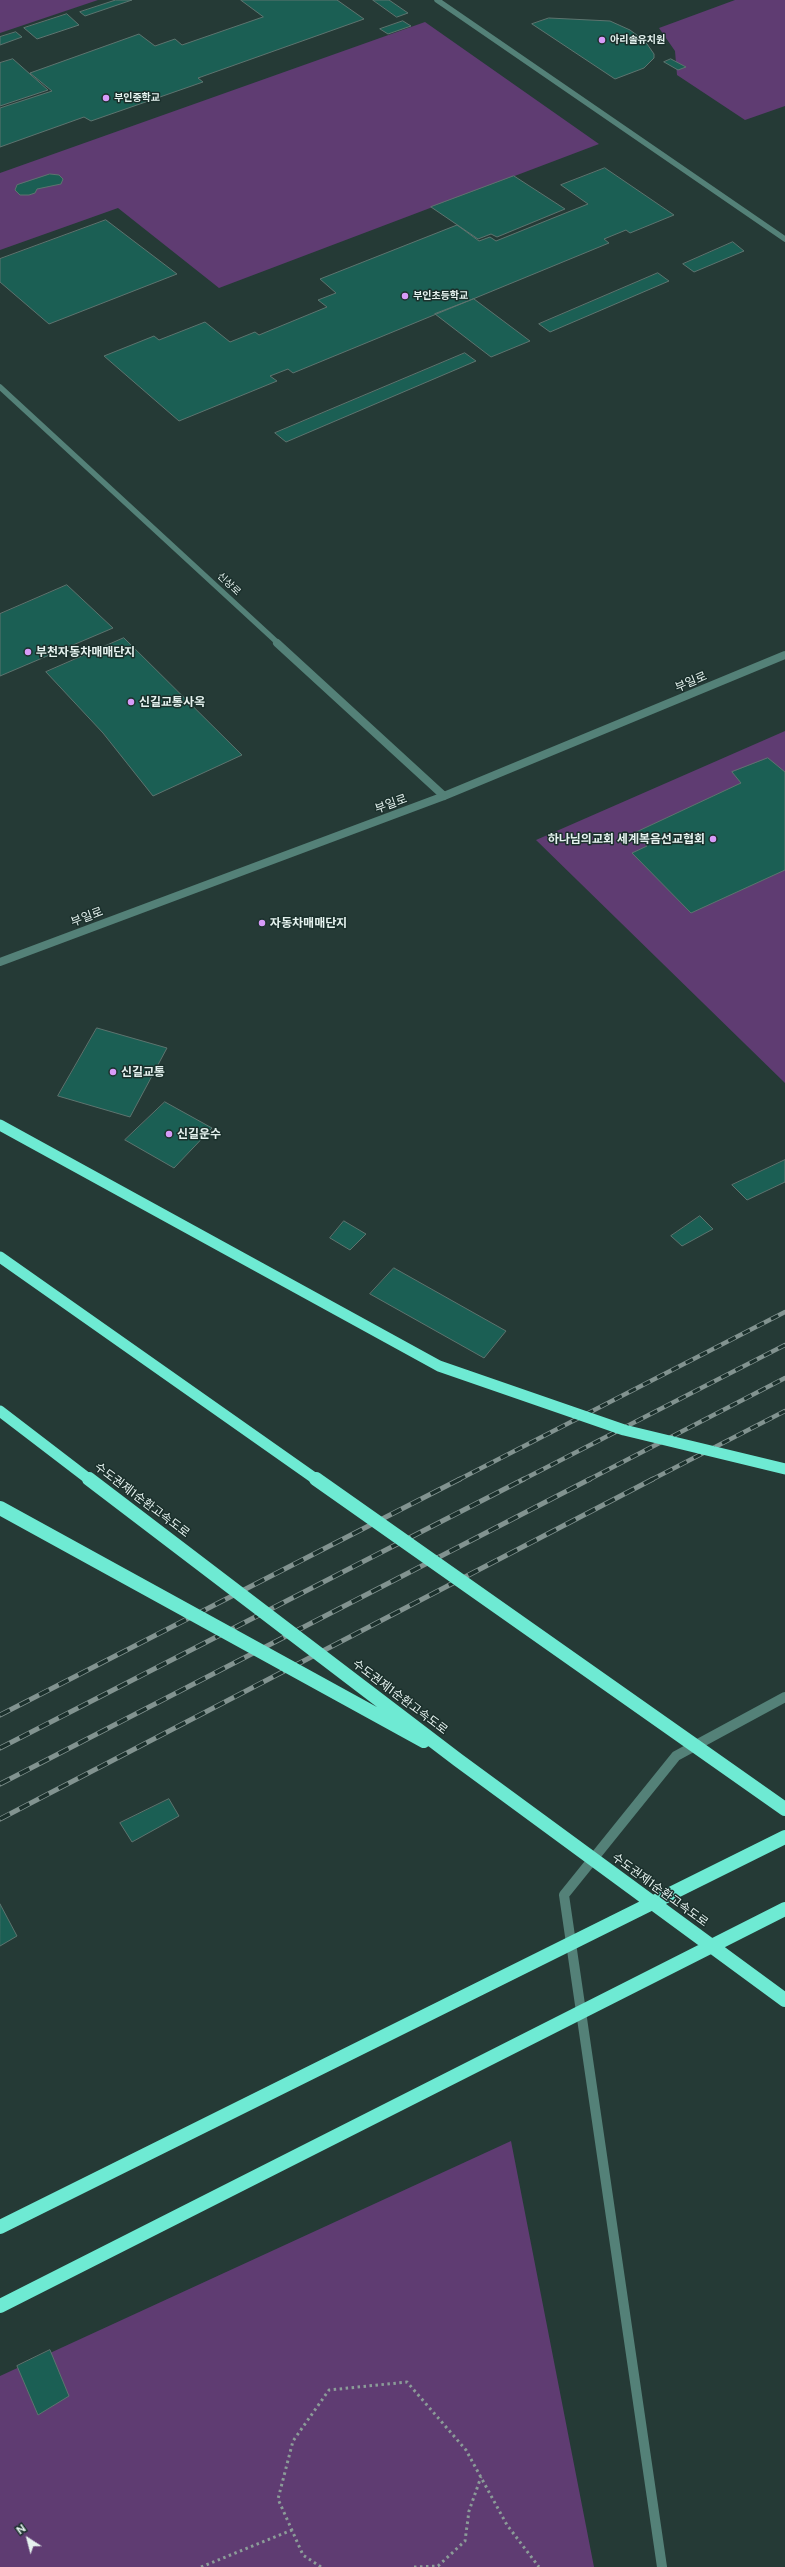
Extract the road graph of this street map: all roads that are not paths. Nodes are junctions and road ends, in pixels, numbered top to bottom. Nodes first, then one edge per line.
1 (438, 0) edge
2 (785, 240) edge
3 (0, 387) edge
4 (785, 655) edge
5 (444, 796) junction
6 (0, 962) edge
7 (0, 1125) edge
8 (0, 1257) edge
9 (0, 1411) edge
10 (785, 1469) edge
11 (0, 1508) edge
12 (785, 1698) edge
13 (458, 1760) junction
14 (785, 1809) edge
15 (785, 1837) edge
16 (785, 1909) edge
17 (785, 2000) edge
18 (0, 2227) edge
19 (0, 2306) edge
20 (662, 2567) edge

1 - 2 street
3 - 5 street, 신상로
4 - 5 street, 부일로
5 - 6 street, 부일로
7 - 10 highway, bridge
8 - 14 highway, bridge
9 - 13 highway, 수도권제1순환고속도로, bridge
11 - 13 highway, bridge
12 - 20 street
13 - 17 highway, 수도권제1순환고속도로, bridge
15 - 18 highway, bridge
16 - 19 highway, bridge

